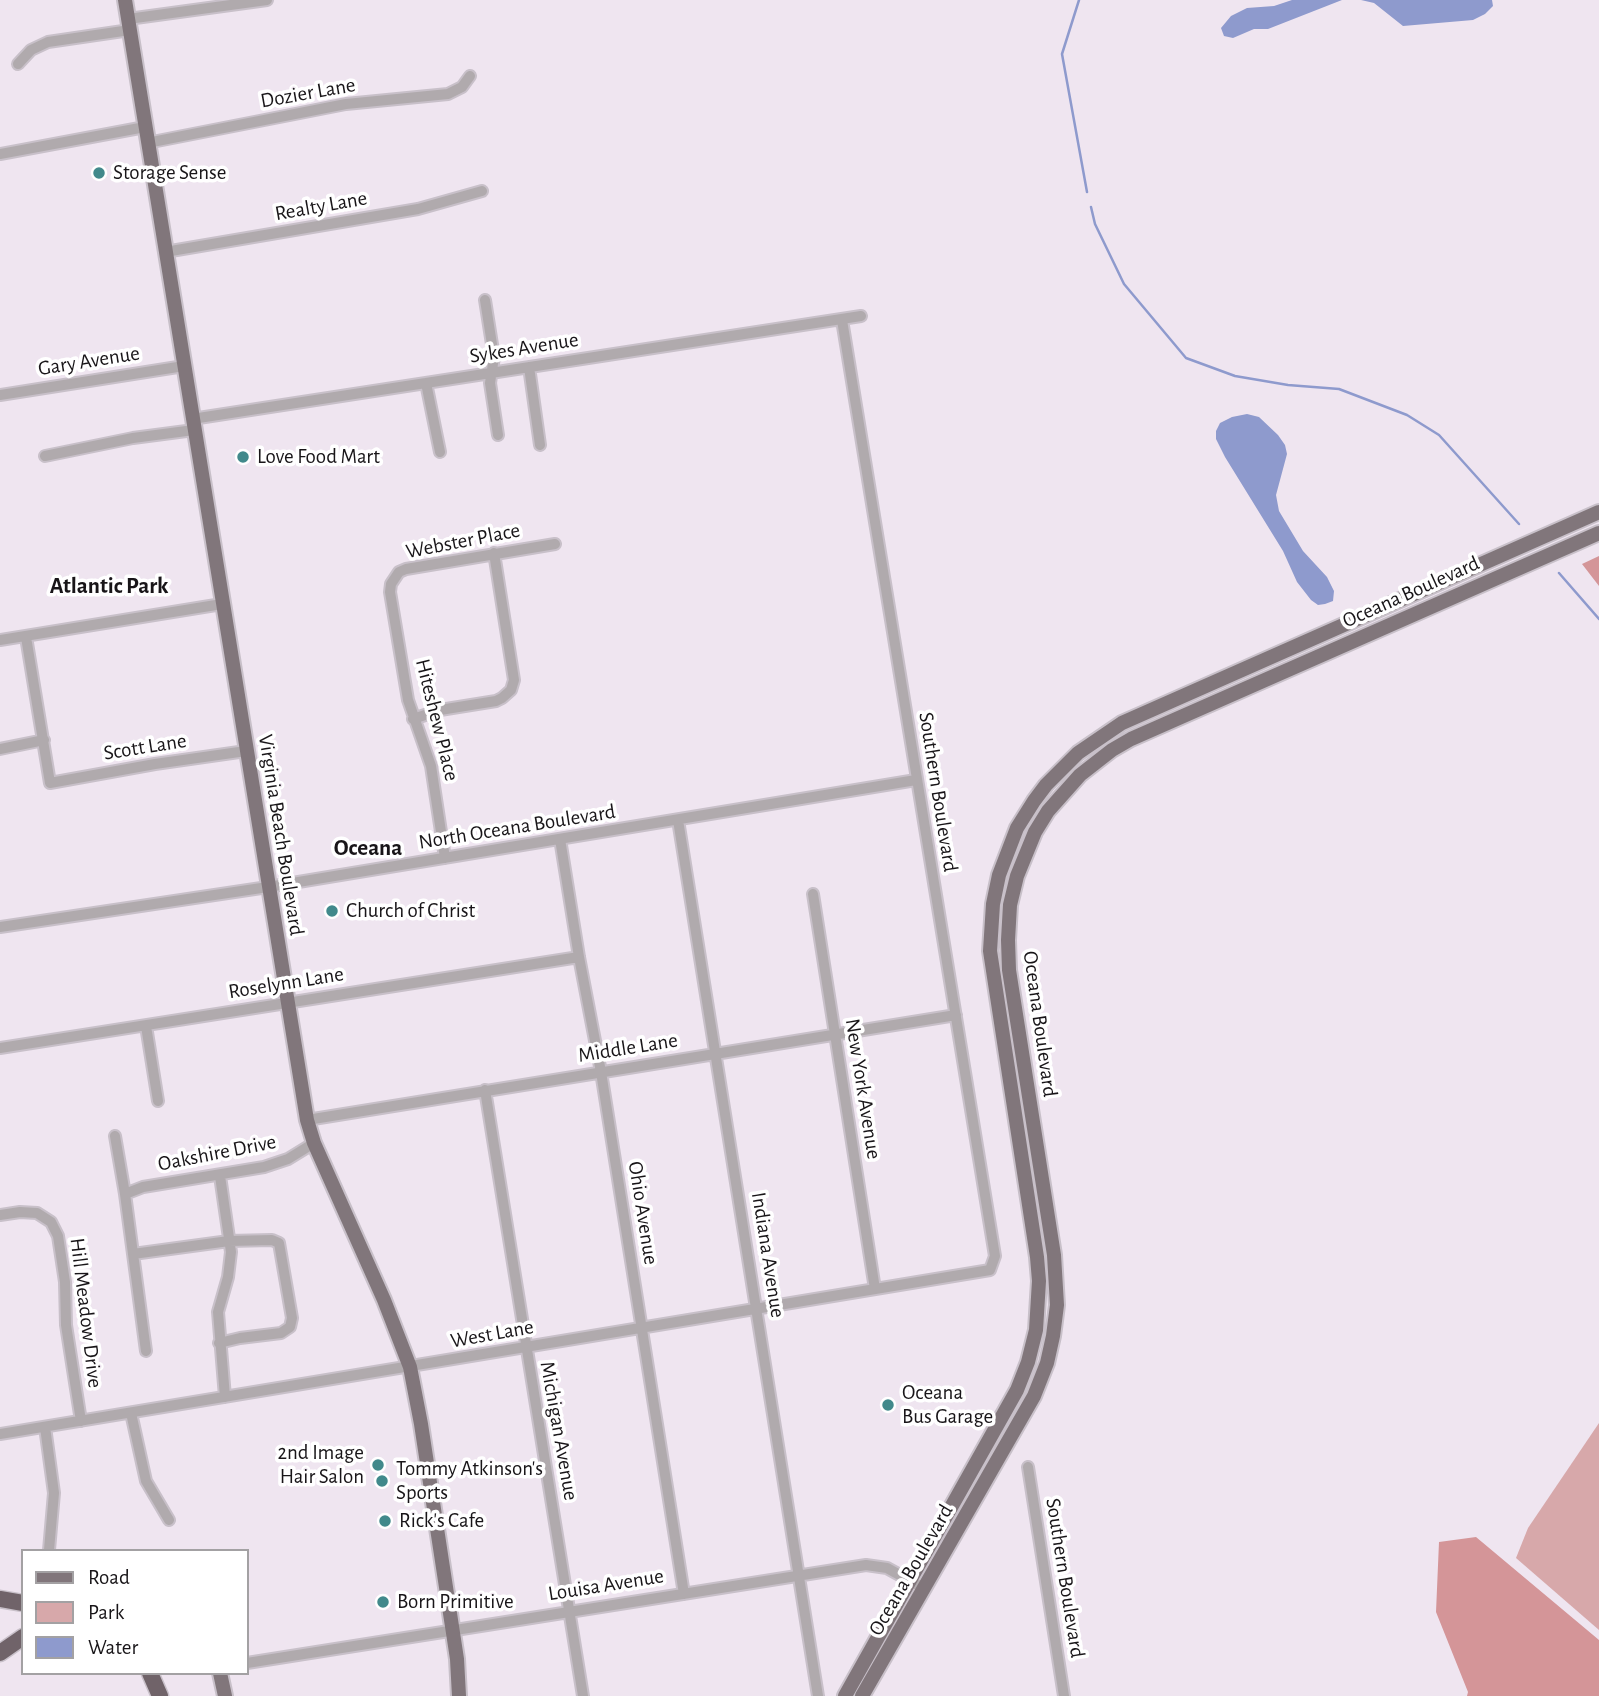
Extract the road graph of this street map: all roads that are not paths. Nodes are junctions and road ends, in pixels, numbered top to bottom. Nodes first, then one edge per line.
1 (125, 0) edge
2 (267, 0) edge
3 (129, 25) junction
4 (18, 64) dead end
5 (470, 76) dead end
6 (145, 127) junction
7 (148, 143) junction
8 (0, 154) edge
9 (482, 191) dead end
10 (165, 252) junction
11 (485, 300) dead end
12 (861, 316) dead end
13 (842, 320) junction
14 (184, 366) junction
15 (529, 367) junction
16 (491, 373) junction
17 (426, 383) junction
18 (0, 395) edge
19 (193, 425) junction
20 (498, 435) dead end
21 (540, 445) dead end
22 (440, 452) dead end
23 (45, 456) dead end
24 (1599, 512) edge
25 (1599, 533) edge
26 (555, 544) dead end
27 (494, 553) junction
28 (222, 604) junction
29 (397, 632) joint
30 (26, 637) junction
31 (0, 640) edge
32 (1301, 645) junction
33 (1307, 661) junction
34 (413, 719) junction
35 (44, 740) junction
36 (0, 749) edge
37 (246, 751) junction
38 (916, 779) junction
39 (1034, 801) junction
40 (1048, 811) junction
41 (678, 820) junction
42 (560, 839) junction
43 (445, 858) junction
44 (268, 887) junction
45 (813, 894) dead end
46 (0, 927) edge
47 (579, 957) junction
48 (287, 1003) junction
49 (956, 1015) junction
50 (146, 1026) junction
51 (834, 1034) junction
52 (0, 1048) edge
53 (717, 1054) junction
54 (601, 1072) junction
55 (485, 1090) junction
56 (158, 1101) dead end
57 (307, 1121) junction
58 (115, 1136) dead end
59 (314, 1143) junction
60 (220, 1176) junction
61 (125, 1194) junction
62 (0, 1215) edge
63 (229, 1241) junction
64 (133, 1254) junction
65 (990, 1270) joint
66 (875, 1289) junction
67 (757, 1308) junction
68 (642, 1328) junction
69 (219, 1343) junction
70 (526, 1347) junction
71 (146, 1351) dead end
72 (410, 1367) junction
73 (225, 1397) junction
74 (131, 1413) junction
75 (81, 1421) junction
76 (45, 1427) junction
77 (0, 1434) edge
78 (1028, 1467) dead end
79 (169, 1520) dead end
80 (49, 1549) edge
81 (799, 1576) junction
82 (909, 1579) junction
83 (925, 1589) junction
84 (684, 1594) junction
85 (0, 1599) edge
86 (21, 1603) edge
87 (570, 1612) junction
88 (453, 1629) junction
89 (21, 1638) edge
90 (0, 1653) edge
91 (457, 1659) junction
92 (248, 1663) edge
93 (151, 1675) edge
94 (220, 1675) edge
95 (160, 1696) edge
96 (225, 1696) edge
97 (459, 1696) edge
98 (468, 1696) edge
99 (583, 1696) edge
100 (818, 1696) edge
101 (845, 1696) edge
102 (862, 1696) edge
103 (1064, 1696) edge

1 - 3 main road, Virginia Beach Boulevard
2 - 3 street
3 - 4 street
3 - 6 main road, Virginia Beach Boulevard
5 - 7 street, Dozier Lane
6 - 7 main road, Virginia Beach Boulevard
6 - 8 street
7 - 10 main road, Virginia Beach Boulevard
9 - 10 street, Realty Lane
10 - 14 main road, Virginia Beach Boulevard
11 - 16 street
12 - 13 street, Sykes Avenue
13 - 15 street, Sykes Avenue
13 - 38 street, Southern Boulevard
14 - 18 street, Gary Avenue
14 - 19 main road, Virginia Beach Boulevard
15 - 16 street, Sykes Avenue
15 - 21 street
16 - 17 street, Sykes Avenue
16 - 20 street
17 - 19 street, Sykes Avenue
17 - 22 street
19 - 23 street, Sykes Avenue
19 - 28 main road, Virginia Beach Boulevard
24 - 32 main road, Oceana Boulevard
25 - 33 main road, Oceana Boulevard
26 - 27 street, Webster Place
27 - 29 street, Webster Place
27 - 34 street
28 - 30 street
28 - 37 main road, Virginia Beach Boulevard
29 - 34 street, Hiteshew Place
30 - 31 street
30 - 35 street
32 - 33 main road
32 - 39 main road, Oceana Boulevard
33 - 40 main road, Oceana Boulevard
34 - 43 street, Hiteshew Place
35 - 36 street
35 - 37 street, Scott Lane
37 - 44 main road, Virginia Beach Boulevard
38 - 41 street, North Oceana Boulevard
38 - 49 street, Southern Boulevard
39 - 40 main road
39 - 82 main road, Oceana Boulevard
40 - 83 main road, Oceana Boulevard
41 - 42 street, North Oceana Boulevard
41 - 53 street, Indiana Avenue
42 - 43 street, North Oceana Boulevard
42 - 47 street, Ohio Avenue
43 - 44 street, North Oceana Boulevard
44 - 46 street, North Oceana Boulevard
44 - 48 main road, Virginia Beach Boulevard
45 - 51 street, New York Avenue
47 - 48 street, Roselynn Lane
47 - 54 street, Ohio Avenue
48 - 50 street, Roselynn Lane
48 - 57 main road, Virginia Beach Boulevard
49 - 51 street, Middle Lane
49 - 65 street, Southern Boulevard
50 - 52 street, Roselynn Lane
50 - 56 street
51 - 53 street, Middle Lane
51 - 66 street, New York Avenue
53 - 54 street, Middle Lane
53 - 67 street, Indiana Avenue
54 - 55 street, Middle Lane
54 - 68 street, Ohio Avenue
55 - 57 street, Middle Lane
55 - 70 street, Michigan Avenue
57 - 59 main road, Virginia Beach Boulevard
58 - 61 street
59 - 60 street, Oakshire Drive
59 - 72 main road, Virginia Beach Boulevard
60 - 61 street, Oakshire Drive
60 - 63 street
61 - 64 street
62 - 75 street, Hill Meadow Drive
63 - 64 street
63 - 69 street
63 - 69 street
64 - 71 street
65 - 66 street, West Lane
66 - 67 street, West Lane
67 - 68 street, West Lane
67 - 81 street, Indiana Avenue
68 - 70 street, West Lane
68 - 84 street, Ohio Avenue
69 - 73 street
70 - 72 street, West Lane
70 - 87 street, Michigan Avenue
72 - 73 street, West Lane
72 - 88 main road, Virginia Beach Boulevard
73 - 74 street, West Lane
74 - 75 street, West Lane
74 - 79 street
75 - 76 street, West Lane
76 - 77 street, West Lane
76 - 80 street
78 - 103 street, Southern Boulevard
81 - 82 street, Louisa Avenue
81 - 84 street, Louisa Avenue
81 - 100 street, Indiana Avenue
82 - 83 street, Louisa Avenue
82 - 101 main road, Oceana Boulevard
83 - 102 main road, Oceana Boulevard
84 - 87 street, Louisa Avenue
85 - 86 highway
87 - 88 street, Louisa Avenue
87 - 99 street, Michigan Avenue
88 - 91 main road, Virginia Beach Boulevard
88 - 92 street, Louisa Avenue
89 - 90 highway
91 - 97 main road, Virginia Beach Boulevard
91 - 98 main road, Virginia Beach Boulevard
93 - 95 highway
94 - 96 main road

